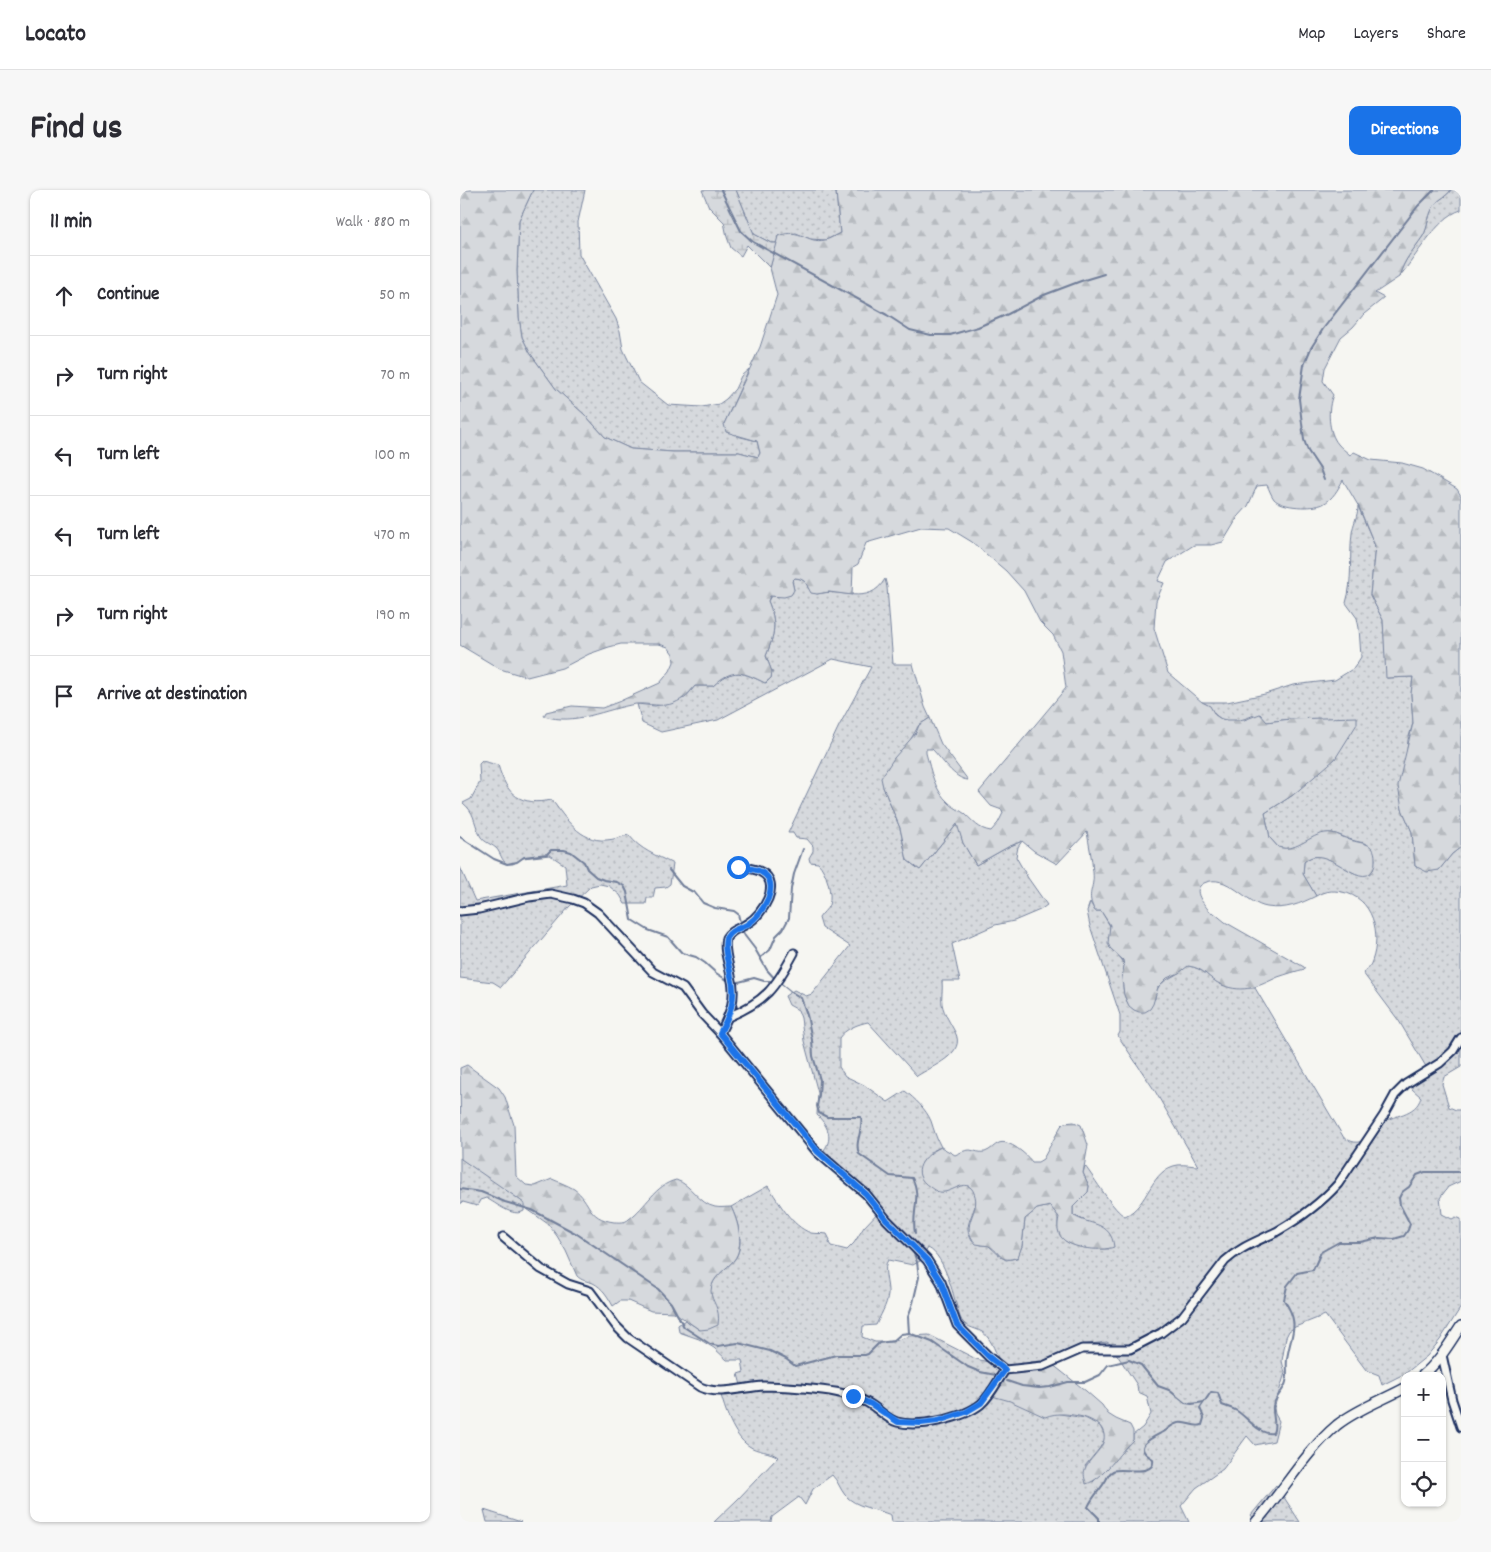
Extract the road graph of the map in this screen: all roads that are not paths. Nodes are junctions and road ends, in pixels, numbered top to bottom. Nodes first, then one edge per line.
1 (738, 867) dead end
2 (460, 911) edge
3 (794, 953) dead end
4 (728, 1017) junction
5 (720, 1033) junction
6 (1461, 1038) edge
7 (503, 1237) dead end
8 (1461, 1326) edge
9 (1442, 1355) junction
10 (1005, 1370) junction
11 (1427, 1372) edge
12 (1401, 1390) edge
13 (1461, 1427) edge
14 (1256, 1522) edge

1 - 4 street
2 - 5 street
3 - 4 street
4 - 5 street
5 - 10 street
6 - 10 street
7 - 10 street
8 - 9 main road
9 - 11 main road
9 - 13 street
12 - 14 main road

